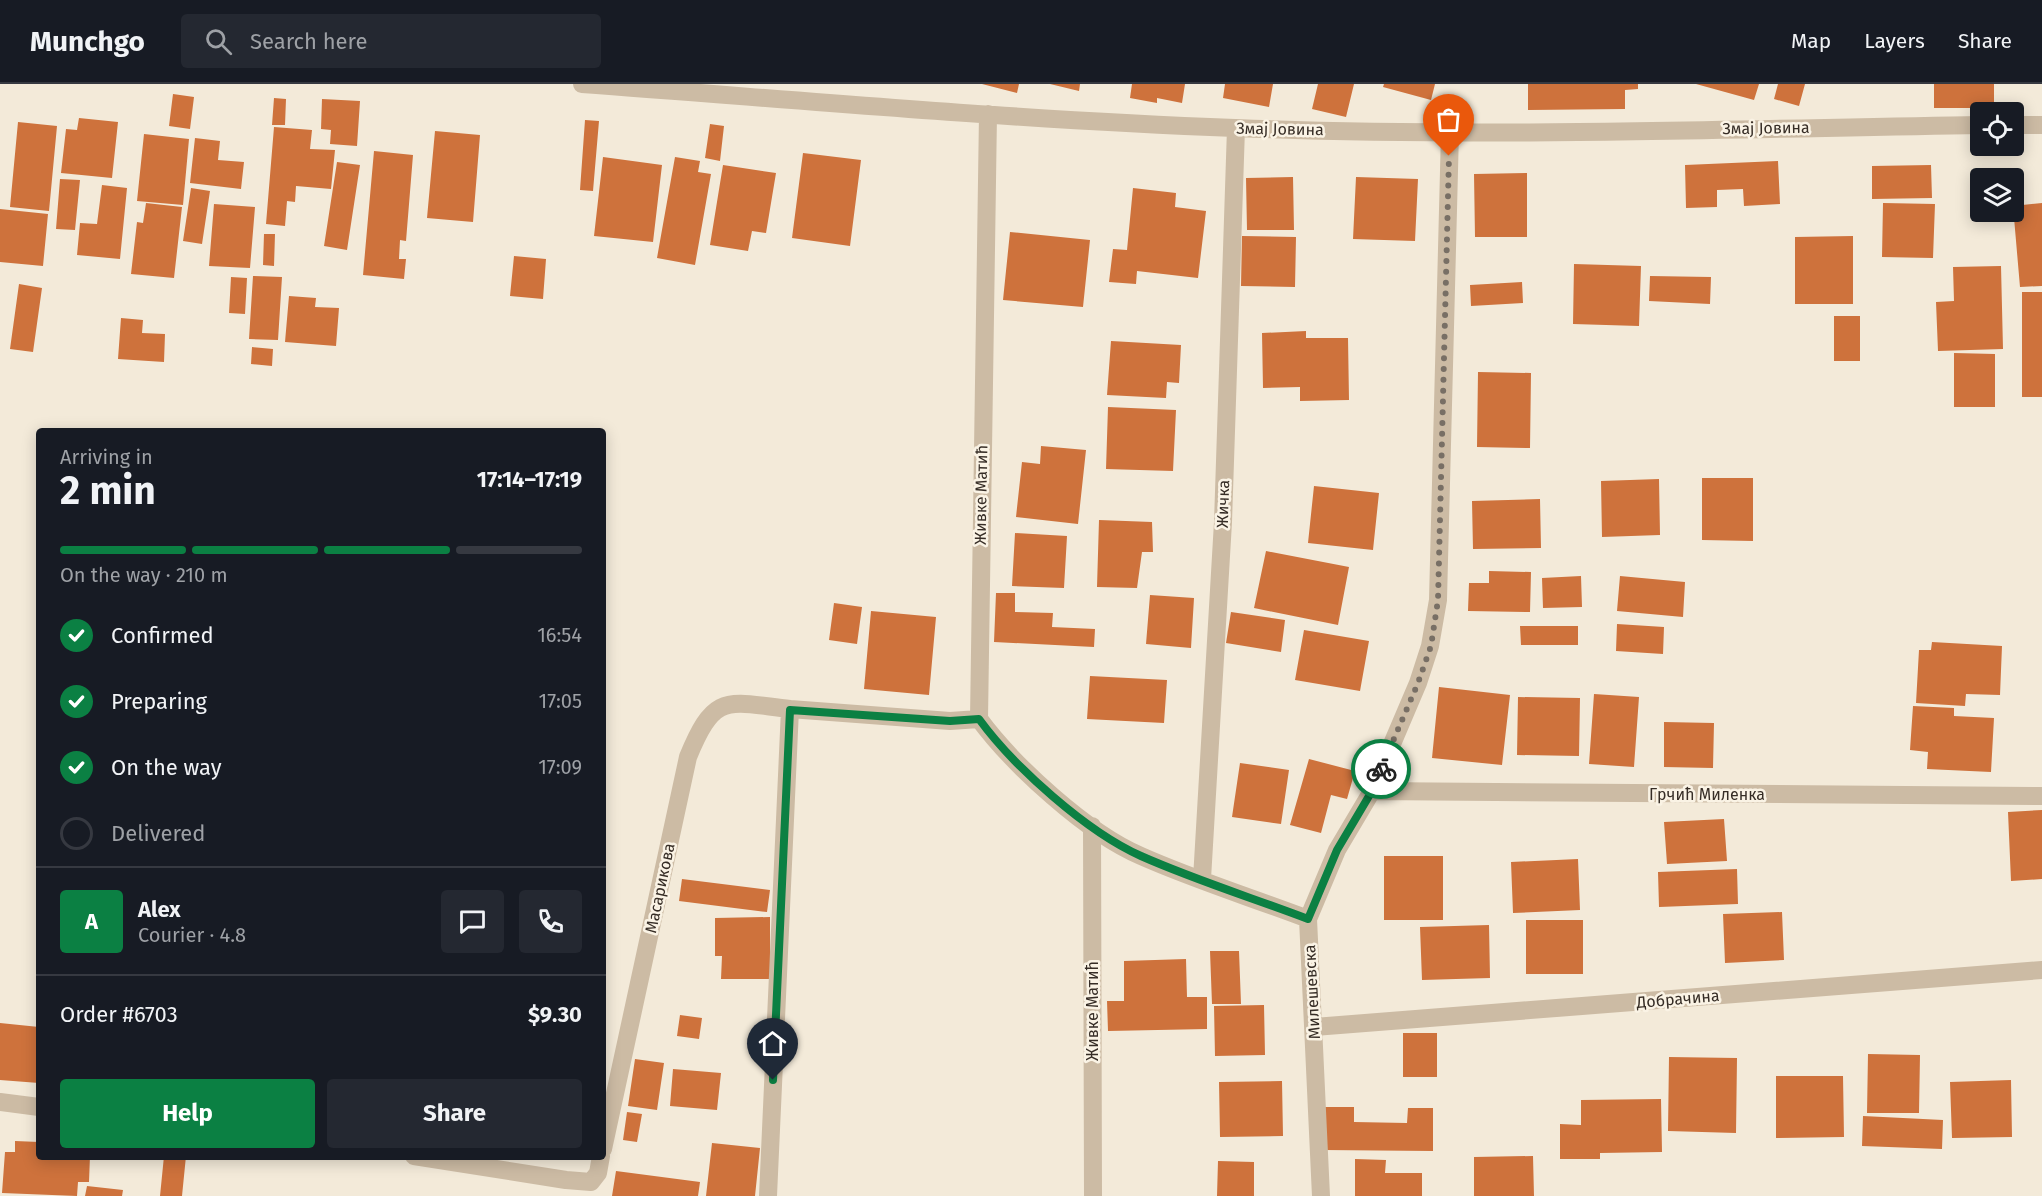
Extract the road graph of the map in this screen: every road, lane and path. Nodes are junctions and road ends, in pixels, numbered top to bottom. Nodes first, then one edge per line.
1 (582, 84) edge
2 (988, 114) junction
3 (1970, 125) edge
4 (2024, 125) edge
5 (2042, 125) edge
6 (1236, 128) junction
7 (1450, 132) junction
8 (790, 710) junction
9 (979, 719) junction
10 (1372, 791) junction
11 (2042, 796) edge
12 (1092, 826) junction
13 (1202, 879) junction
14 (1308, 919) junction
15 (2042, 970) edge
16 (1314, 1027) junction
17 (0, 1102) edge
18 (36, 1107) edge
19 (606, 1135) edge
20 (439, 1160) edge
21 (600, 1160) edge
22 (768, 1196) edge
23 (1093, 1196) edge
24 (1321, 1196) edge

1 - 2 street, Змај Јовина
2 - 6 street, Змај Јовина
2 - 9 street, Живке Матић
3 - 7 street, Змај Јовина
4 - 5 street
6 - 7 street, Змај Јовина
6 - 13 street, Жичка
7 - 10 street, Милешевска
8 - 9 street, Масарикова
8 - 19 street, Масарикова
8 - 22 street
9 - 12 street
10 - 11 street, Грчић Миленка
10 - 14 street, Милешевска
12 - 13 street
12 - 23 street, Живке Матић
13 - 14 street
14 - 16 street, Милешевска
15 - 16 street, Добрачина
16 - 24 street, Милешевска
17 - 18 street
20 - 21 street

